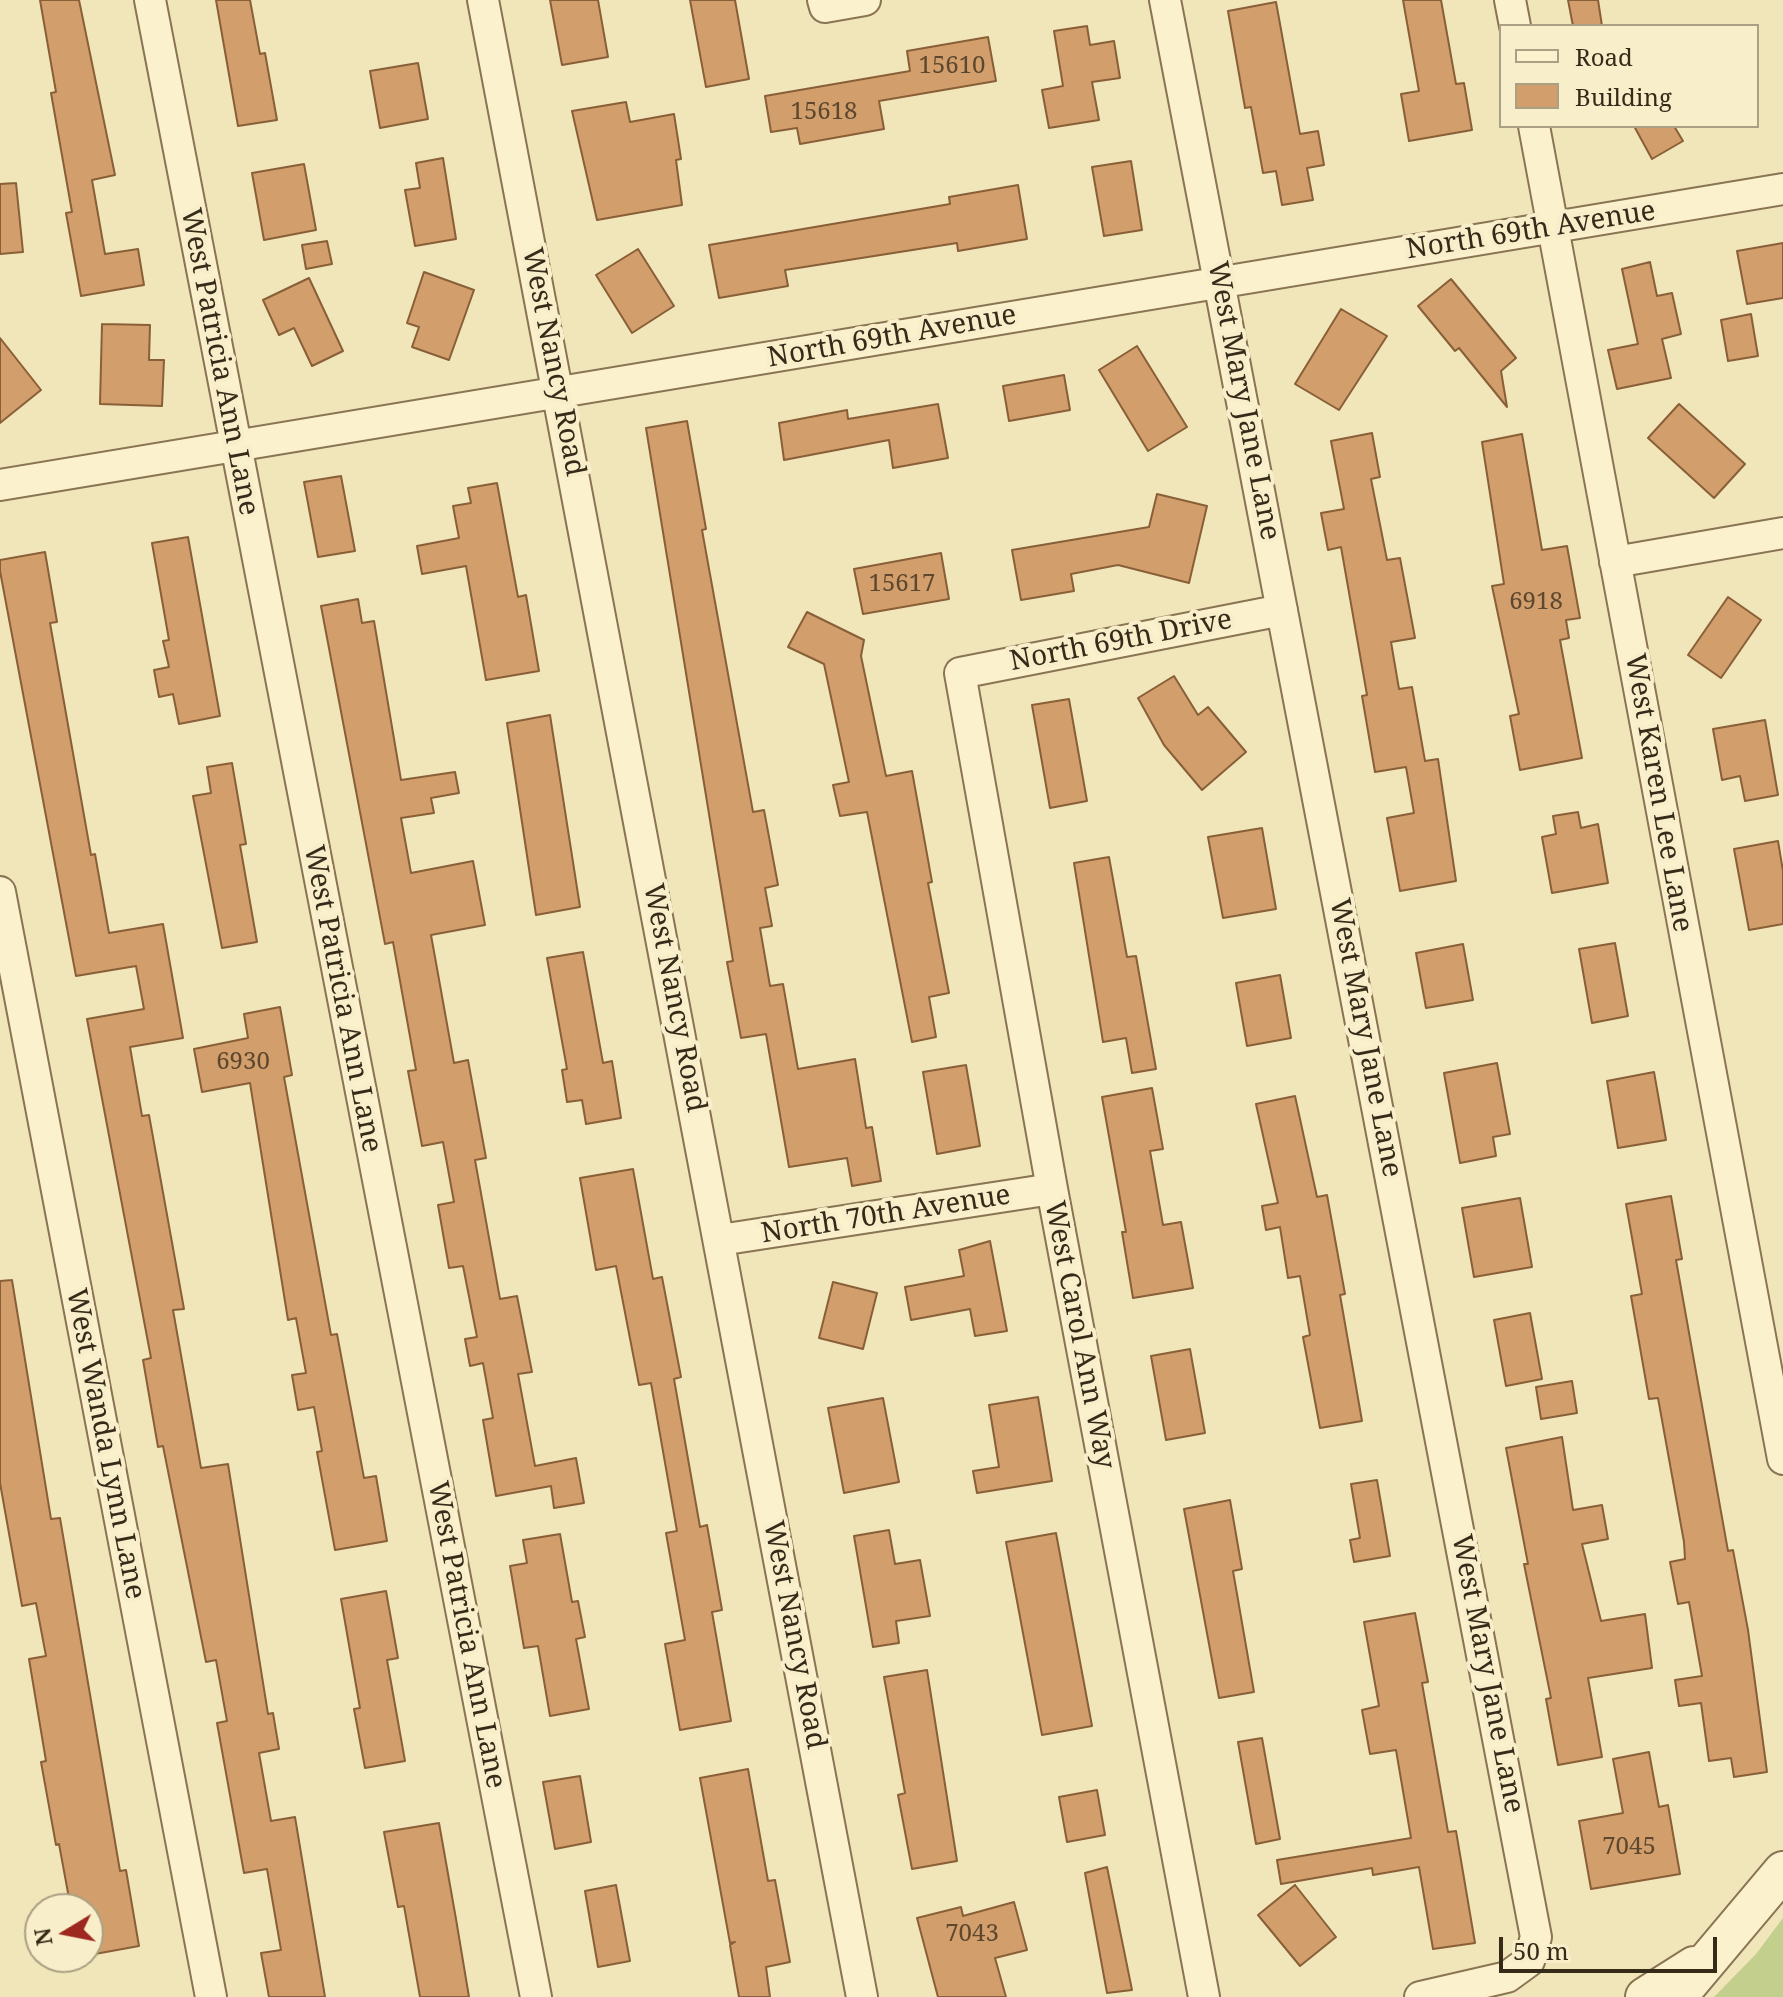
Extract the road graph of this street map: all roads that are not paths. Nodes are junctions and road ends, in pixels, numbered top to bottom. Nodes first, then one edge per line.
1 (150, 0) edge
2 (483, 0) edge
3 (865, 0) edge
4 (1165, 0) edge
5 (1510, 0) edge
6 (824, 4) edge
7 (1515, 24) edge
8 (1534, 128) edge
9 (1783, 189) edge
10 (1553, 229) junction
11 (1221, 281) junction
12 (559, 393) junction
13 (236, 448) junction
14 (0, 485) edge
15 (1783, 533) edge
16 (1615, 562) junction
17 (1282, 610) junction
18 (960, 673) joint
19 (0, 892) edge
20 (1052, 1189) junction
21 (720, 1240) junction
22 (1783, 1459) edge
23 (1783, 1871) edge
24 (1706, 1958) junction
25 (211, 1997) edge
26 (536, 1997) edge
27 (862, 1997) edge
28 (1204, 1997) edge
29 (1420, 1997) edge
30 (1645, 1997) edge
31 (1677, 1997) edge

1 - 13 street, West Patricia Ann Lane
2 - 12 street, West Nancy Road
3 - 6 street
4 - 11 street, West Mary Jane Lane
5 - 7 street
8 - 10 street, West Karen Lee Lane
9 - 10 street, North 69th Avenue
10 - 11 street, North 69th Avenue
10 - 16 street, West Karen Lee Lane
11 - 12 street, North 69th Avenue
11 - 17 street, West Mary Jane Lane
12 - 13 street, North 69th Avenue
12 - 21 street, West Nancy Road
13 - 14 street, North 69th Avenue
13 - 26 street, West Patricia Ann Lane
15 - 16 street
16 - 22 street, West Karen Lee Lane
17 - 18 street, North 69th Drive
17 - 29 street, West Mary Jane Lane
18 - 20 street, West Carol Ann Way
19 - 25 street, West Wanda Lynn Lane
20 - 21 street, North 70th Avenue
20 - 28 street, West Carol Ann Way
21 - 27 street, West Nancy Road
23 - 24 street
24 - 30 street
24 - 31 street

